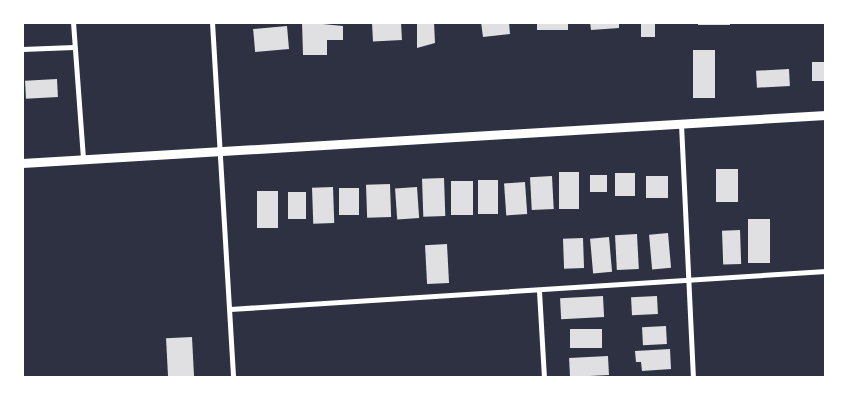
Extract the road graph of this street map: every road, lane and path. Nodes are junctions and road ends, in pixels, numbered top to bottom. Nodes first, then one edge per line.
1 (73, 22) edge
2 (212, 22) edge
3 (74, 47) junction
4 (22, 49) edge
5 (826, 115) edge
6 (681, 124) junction
7 (218, 152) junction
8 (83, 157) junction
9 (22, 163) edge
10 (826, 271) edge
11 (688, 282) junction
12 (539, 291) junction
13 (230, 309) junction
14 (233, 378) edge
15 (544, 378) edge
16 (693, 378) edge

1 - 3 street
2 - 7 street
3 - 4 street
3 - 8 street
5 - 6 street
6 - 7 street
6 - 11 street
7 - 8 street
7 - 13 street
8 - 9 street
10 - 11 street
11 - 12 street
11 - 16 street
12 - 13 street
12 - 15 street
13 - 14 street

